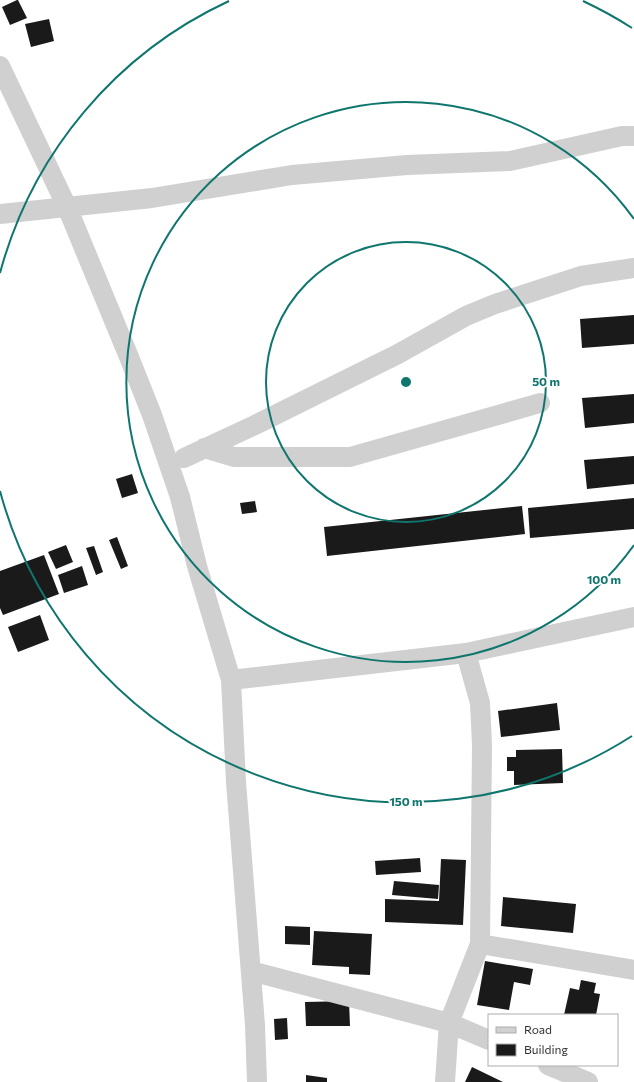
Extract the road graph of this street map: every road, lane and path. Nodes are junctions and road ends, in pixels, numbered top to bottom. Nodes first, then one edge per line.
1 (1, 71) edge
2 (634, 136) edge
3 (67, 206) junction
4 (0, 214) edge
5 (634, 268) edge
6 (540, 403) dead end
7 (152, 415) junction
8 (204, 448) junction
9 (184, 458) junction
10 (180, 497) junction
11 (634, 617) edge
12 (466, 653) junction
13 (231, 680) junction
14 (480, 944) junction
15 (634, 970) edge
16 (251, 971) junction
17 (449, 1023) junction
18 (488, 1040) edge
19 (550, 1066) edge
20 (257, 1082) edge
21 (445, 1082) edge
22 (588, 1082) edge

1 - 3 street
2 - 3 street
3 - 4 street
3 - 7 street
5 - 8 street
6 - 8 street
7 - 9 street
7 - 10 street
8 - 9 street
9 - 10 street
10 - 13 street
11 - 12 street
12 - 13 street
12 - 14 street
13 - 16 street
14 - 15 street
14 - 17 street
16 - 17 street
16 - 20 street
17 - 18 street
17 - 21 street
19 - 22 street

